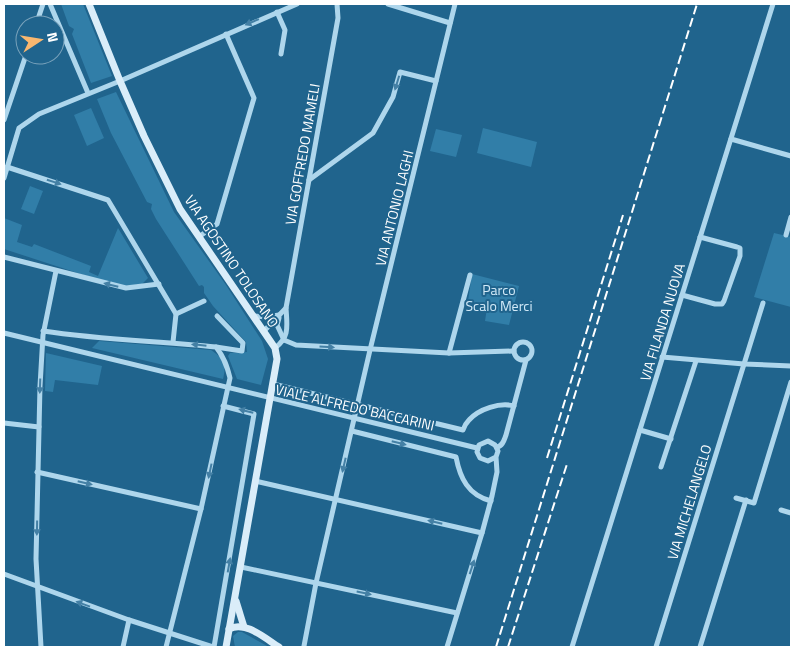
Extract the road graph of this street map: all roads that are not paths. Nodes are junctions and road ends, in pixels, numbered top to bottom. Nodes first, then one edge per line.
1 (50, 4) edge
2 (89, 4) edge
3 (297, 4) edge
4 (337, 4) edge
5 (388, 4) edge
6 (455, 4) edge
7 (774, 4) edge
8 (276, 12) junction
9 (450, 24) junction
10 (226, 34) junction
11 (281, 54) dead end
12 (22, 65) edge
13 (120, 81) junction
14 (436, 81) junction
15 (88, 93) junction
16 (7, 101) edge
17 (4, 120) edge
18 (731, 139) junction
19 (791, 156) edge
20 (8, 167) junction
21 (4, 178) edge
22 (309, 180) junction
23 (791, 217) edge
24 (786, 234) dead end
25 (200, 236) junction
26 (700, 237) junction
27 (4, 257) edge
28 (56, 271) junction
29 (470, 275) dead end
30 (159, 284) junction
31 (682, 295) junction
32 (204, 301) dead end
33 (763, 302) dead end
34 (286, 308) junction
35 (176, 314) junction
36 (280, 315) junction
37 (217, 316) dead end
38 (254, 316) junction
39 (44, 331) junction
40 (264, 331) junction
41 (4, 333) edge
42 (284, 340) junction
43 (42, 342) junction
44 (173, 342) junction
45 (216, 347) junction
46 (275, 348) junction
47 (370, 350) junction
48 (514, 350) junction
49 (449, 353) junction
50 (662, 357) junction
51 (526, 360) junction
52 (696, 360) junction
53 (744, 364) junction
54 (791, 366) edge
55 (791, 382) edge
56 (273, 384) junction
57 (227, 387) junction
58 (270, 398) junction
59 (358, 404) junction
60 (223, 406) junction
61 (514, 406) junction
62 (355, 417) junction
63 (4, 423) edge
64 (39, 427) junction
65 (640, 430) junction
66 (352, 431) junction
67 (671, 438) junction
68 (497, 447) junction
69 (478, 448) junction
70 (496, 457) junction
71 (662, 467) dead end
72 (37, 472) junction
73 (255, 481) junction
74 (736, 498) dead end
75 (336, 500) junction
76 (746, 500) junction
77 (491, 501) junction
78 (201, 509) junction
79 (781, 510) dead end
80 (791, 513) edge
81 (237, 517) junction
82 (249, 520) junction
83 (482, 533) junction
84 (241, 567) junction
85 (4, 574) edge
86 (316, 583) junction
87 (225, 585) junction
88 (38, 586) junction
89 (237, 587) junction
90 (235, 600) junction
91 (457, 613) junction
92 (129, 620) junction
93 (244, 627) junction
94 (229, 629) junction
95 (169, 633) junction
96 (191, 640) junction
97 (41, 647) edge
98 (124, 647) edge
99 (166, 647) edge
100 (189, 647) edge
101 (213, 647) edge
102 (228, 647) edge
103 (279, 647) edge
104 (303, 647) edge
105 (447, 647) edge
106 (572, 647) edge
107 (656, 647) edge
108 (700, 647) edge

1 - 15 street
2 - 13 main road, VIA AGOSTINO TOLOSANO
3 - 8 street
4 - 22 street, VIA GOFFREDO MAMELI
5 - 9 street
6 - 9 street, VIA ANTONIO LAGHI
7 - 18 street, VIA FILANDA NUOVA
8 -> 10 street
8 - 11 street
9 - 14 street, VIA ANTONIO LAGHI
10 - 13 street
10 - 25 street
12 - 16 street
13 - 15 street
13 - 25 main road, VIA AGOSTINO TOLOSANO
14 -> 22 street
14 - 47 street, VIA ANTONIO LAGHI
15 - 20 street
16 - 17 street
18 - 19 street
18 - 26 street, VIA FILANDA NUOVA
20 - 21 street
20 -> 30 street
22 - 34 street, VIA GOFFREDO MAMELI
23 - 24 street
25 - 38 main road, VIA AGOSTINO TOLOSANO
26 - 31 street, VIA FILANDA NUOVA
26 - 31 street
27 - 28 street
30 -> 28 street
28 - 39 street
29 - 49 street
30 - 35 street
31 - 50 street, VIA FILANDA NUOVA
32 - 35 street
33 - 53 street, VIA MICHELANGELO
34 - 36 street
34 - 42 street, VIA GOFFREDO MAMELI
35 - 44 street
36 - 38 street
36 - 40 street
36 - 42 street
37 - 45 street
38 - 40 main road, VIA AGOSTINO TOLOSANO
39 - 43 street
39 - 44 street
40 - 46 main road, VIA AGOSTINO TOLOSANO
41 - 43 street, VIALE ALFREDO BACCARINI
42 - 46 street
42 -> 47 street
43 - 57 street, VIALE ALFREDO BACCARINI
43 -> 64 street
45 -> 44 street
45 - 57 street
46 - 56 main road, VIA AGOSTINO TOLOSANO
47 - 49 street
47 - 59 street, VIA ANTONIO LAGHI
48 - 49 street
48 - 51 street
48 - 51 street
50 - 52 street
50 - 65 street, VIA FILANDA NUOVA
51 - 61 street
52 - 53 street
52 - 67 street
53 - 54 street
53 - 107 street, VIA MICHELANGELO
55 - 76 street
56 - 58 main road, VIA AGOSTINO TOLOSANO
56 - 59 street, VIALE ALFREDO BACCARINI
57 - 58 street, VIALE ALFREDO BACCARINI
57 - 60 street
58 - 62 street, VIALE ALFREDO BACCARINI
58 - 73 main road, VIA AGOSTINO TOLOSANO
59 - 61 street, VIALE ALFREDO BACCARINI
59 - 62 street, VIA ANTONIO LAGHI
60 -> 78 street
81 -> 60 street
61 - 68 street
62 - 66 street, VIA ANTONIO LAGHI
62 - 69 street, VIALE ALFREDO BACCARINI
63 - 64 street
64 - 72 street
65 - 67 street
65 - 106 street, VIA FILANDA NUOVA
66 -> 75 street, VIA ANTONIO LAGHI
66 -> 77 street, VIALE ALFREDO BACCARINI
67 - 71 street
68 - 69 street
68 - 70 street
69 - 70 street
70 - 77 street
72 -> 78 street
72 -> 88 street
73 - 75 street
73 - 82 main road, VIA AGOSTINO TOLOSANO
74 - 76 street
83 -> 75 street
75 - 86 street, VIA ANTONIO LAGHI
76 - 108 street
77 - 83 street
78 - 95 street
79 - 80 street
81 - 82 street
87 -> 81 street
82 - 84 main road, VIA AGOSTINO TOLOSANO
91 -> 83 street
84 - 86 street
84 - 89 main road, VIA AGOSTINO TOLOSANO
85 - 88 street
86 -> 91 street
86 - 104 street, VIA ANTONIO LAGHI
87 - 89 street
87 - 101 street
92 -> 88 street
88 - 97 street
89 - 90 main road, VIA AGOSTINO TOLOSANO
90 - 93 main road
90 - 94 main road, VIA AGOSTINO TOLOSANO
91 - 105 street
92 - 95 street
92 - 98 street
93 - 94 main road
93 - 103 main road
94 - 102 main road, VIA AGOSTINO TOLOSANO
95 - 96 street
95 - 99 street
96 - 100 street
96 - 101 street

